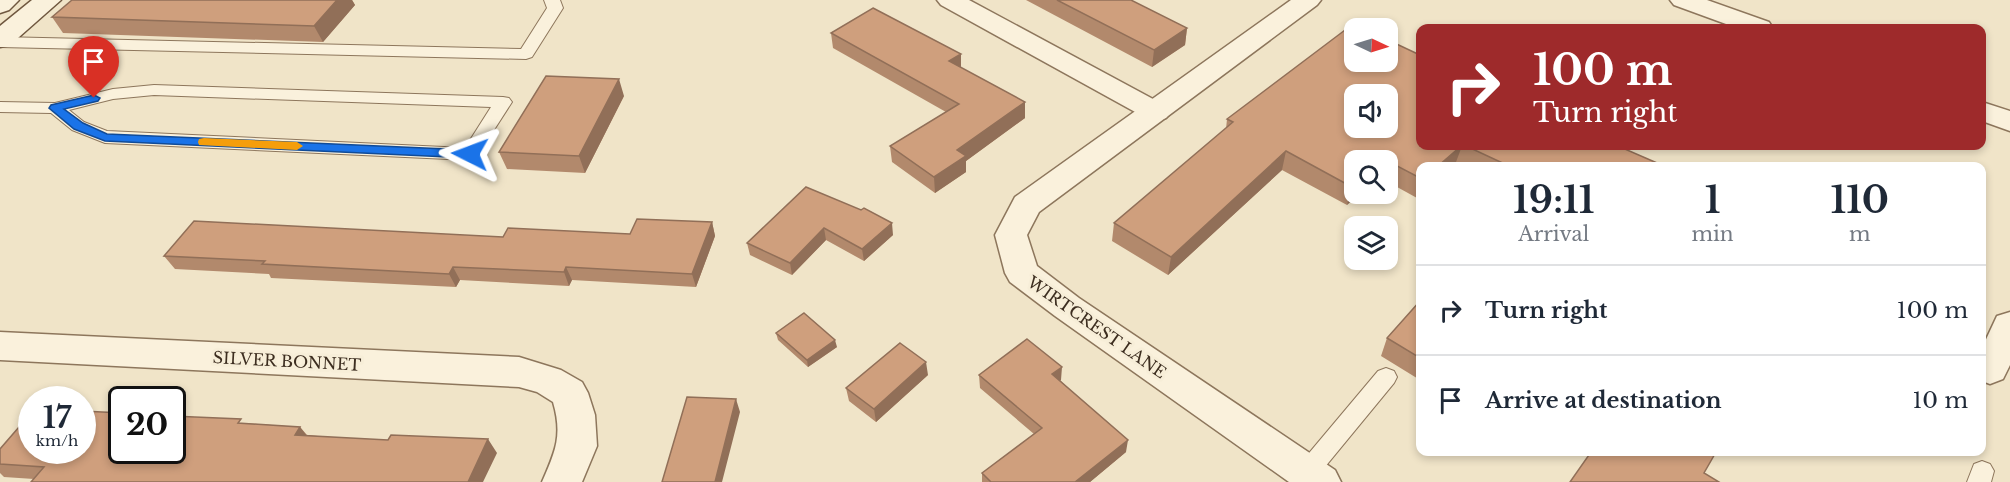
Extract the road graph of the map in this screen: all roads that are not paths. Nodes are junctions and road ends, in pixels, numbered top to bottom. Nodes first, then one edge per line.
1 (6, 0) edge
2 (48, 0) edge
3 (552, 0) edge
4 (950, 0) edge
5 (1308, 0) edge
6 (1683, 0) edge
7 (0, 5) edge
8 (1749, 24) edge
9 (5, 32) edge
10 (0, 107) edge
11 (55, 108) junction
12 (1156, 112) junction
13 (1986, 113) edge
14 (2010, 122) edge
15 (2010, 326) edge
16 (0, 346) edge
17 (1990, 369) dead end
18 (1386, 376) dead end
19 (1314, 477) edge
20 (562, 482) edge

1 - 7 street
2 - 9 street
3 - 9 lane
4 - 12 street
5 - 12 street, WIRTCREST LANE
6 - 8 street
10 - 11 lane
11 - 11 lane
12 - 19 street, WIRTCREST LANE
13 - 14 street
15 - 17 street
16 - 20 street, SILVER BONNET
18 - 19 lane

